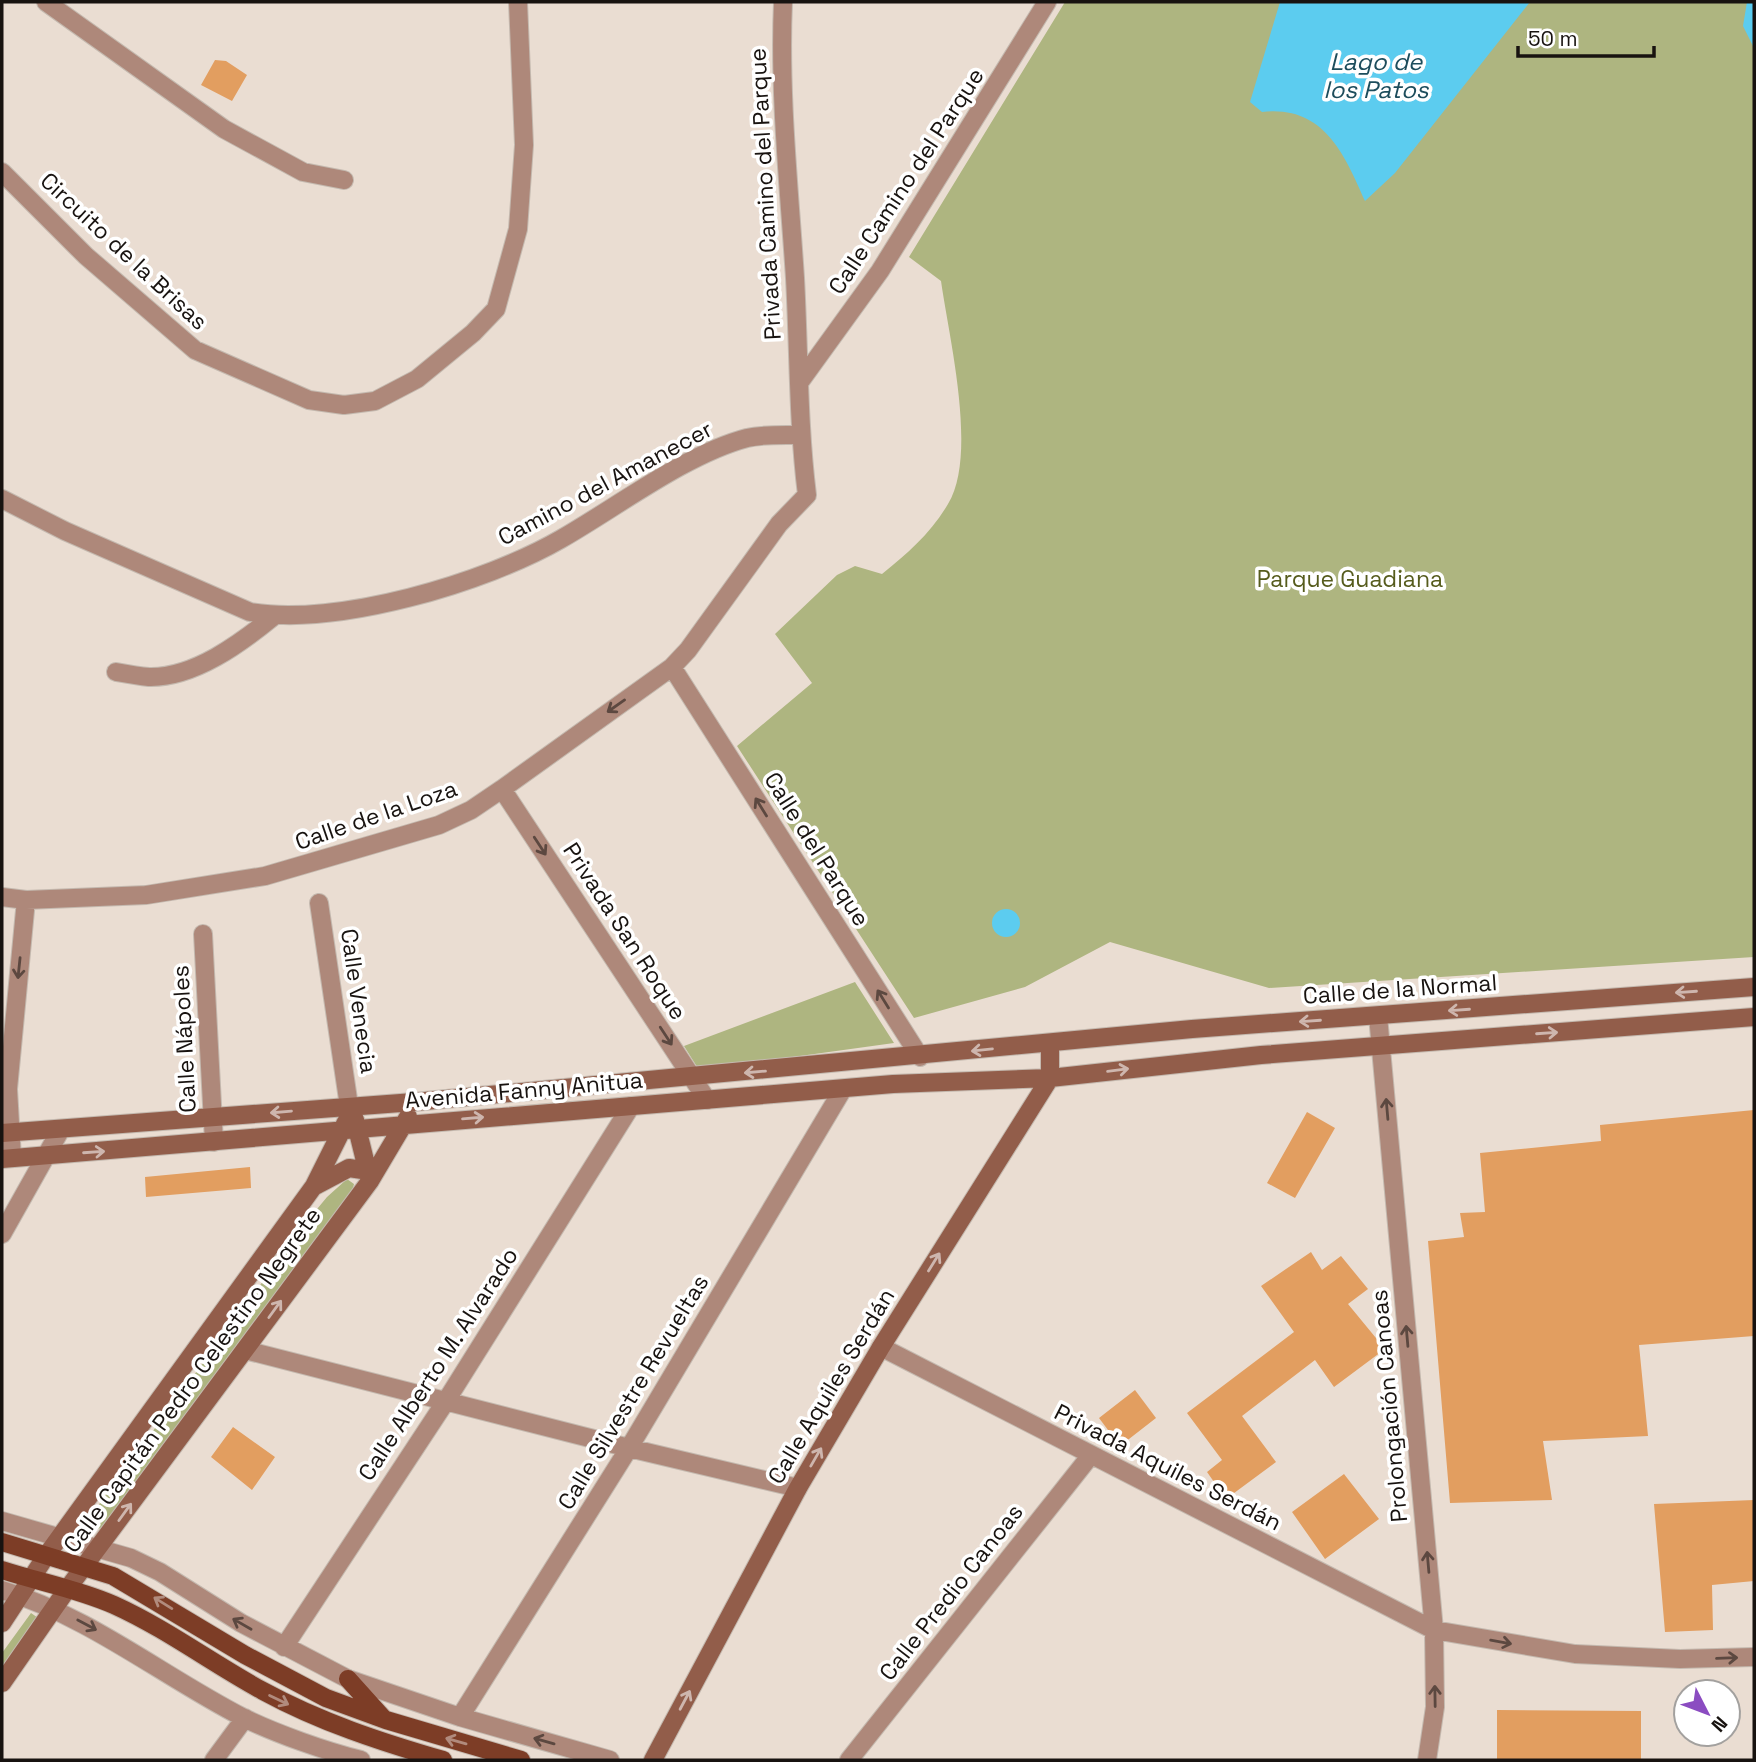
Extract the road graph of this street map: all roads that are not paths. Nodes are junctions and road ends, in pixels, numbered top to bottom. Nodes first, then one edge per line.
1 (46, 2) edge
2 (517, 2) edge
3 (783, 2) edge
4 (1047, 2) edge
5 (2, 172) edge
6 (344, 180) dead end
7 (799, 383) junction
8 (800, 435) junction
9 (2, 499) edge
10 (274, 616) junction
11 (672, 667) junction
12 (116, 672) dead end
13 (502, 789) junction
14 (2, 897) edge
15 (26, 900) junction
16 (319, 903) dead end
17 (203, 934) dead end
18 (1754, 987) edge
19 (1378, 1016) junction
20 (1754, 1017) edge
21 (1050, 1043) junction
22 (1381, 1046) junction
23 (920, 1057) junction
24 (693, 1077) junction
25 (1051, 1078) junction
26 (893, 1084) junction
27 (844, 1089) junction
28 (707, 1100) junction
29 (414, 1102) junction
30 (349, 1106) junction
31 (631, 1106) junction
32 (213, 1117) junction
33 (405, 1124) junction
34 (61, 1129) junction
35 (351, 1130) junction
36 (7, 1132) edge
37 (214, 1142) junction
38 (47, 1155) junction
39 (7, 1158) edge
40 (370, 1176) junction
41 (314, 1186) junction
42 (2, 1234) edge
43 (881, 1347) junction
44 (245, 1350) junction
45 (446, 1402) junction
46 (629, 1448) junction
47 (1091, 1455) junction
48 (798, 1488) junction
49 (2, 1521) edge
50 (59, 1537) junction
51 (2, 1542) edge
52 (100, 1547) junction
53 (46, 1556) junction
54 (85, 1567) junction
55 (2, 1570) edge
56 (31, 1580) junction
57 (68, 1588) junction
58 (2, 1590) edge
59 (21, 1596) junction
60 (54, 1608) junction
61 (2, 1623) edge
62 (1434, 1630) junction
63 (284, 1647) junction
64 (1754, 1657) edge
65 (348, 1679) junction
66 (2, 1683) edge
67 (460, 1717) junction
68 (245, 1718) junction
69 (386, 1720) junction
70 (215, 1760) edge
71 (360, 1760) edge
72 (443, 1760) edge
73 (521, 1760) edge
74 (610, 1760) edge
75 (653, 1760) edge
76 (849, 1760) edge
77 (1427, 1760) edge

1 - 6 street
2 - 5 street, Circuito de la Brisas
3 - 7 street, Privada Camino del Parque
4 - 7 street, Calle Camino del Parque
7 - 8 street
8 - 10 street, Camino del Amanecer
8 - 11 street, Calle de la Loza
9 - 10 street, Camino del Amanecer
10 - 12 street
11 -> 13 street, Calle de la Loza
23 -> 11 street, Calle del Parque
13 - 15 street, Calle de la Loza
13 -> 24 street, Privada San Roque
14 - 15 street, Calle de la Loza
15 -> 36 street
16 - 30 street, Calle Venecia
17 - 32 street, Calle Nápoles
18 -> 19 main road, Calle de la Normal
19 -> 21 main road, Calle de la Normal
19 - 22 street, Prolongación Canoas
22 -> 20 main road
21 -> 23 main road, Avenida Fanny Anitua
21 - 25 main road
25 -> 22 main road
62 -> 22 street, Prolongación Canoas
23 -> 24 main road, Avenida Fanny Anitua
23 - 26 main road
24 - 28 street, Privada San Roque
24 - 29 main road, Avenida Fanny Anitua
25 - 26 main road, Avenida Fanny Anitua
43 -> 25 main road, Calle Aquiles Serdán
26 - 27 main road, Avenida Fanny Anitua
27 - 28 main road, Avenida Fanny Anitua
27 - 46 street, Calle Silvestre Revueltas
28 - 31 main road, Avenida Fanny Anitua
29 - 30 main road, Avenida Fanny Anitua
29 - 33 main road, Calle Capitán Pedro Celestino Negrete
30 -> 32 main road, Avenida Fanny Anitua
30 - 35 main road, Calle Capitán Pedro Celestino Negrete
33 -> 31 main road, Avenida Fanny Anitua
31 - 45 street, Calle Alberto M. Alvarado
32 - 34 main road, Avenida Fanny Anitua
32 - 37 street, Calle Nápoles
33 - 35 main road, Avenida Fanny Anitua
33 - 40 main road, Calle Capitán Pedro Celestino Negrete
34 - 36 main road, Avenida Fanny Anitua
34 - 38 street
35 - 37 main road, Avenida Fanny Anitua
35 - 40 main road
35 - 41 main road, Calle Capitán Pedro Celestino Negrete
36 - 39 street
38 -> 37 main road, Avenida Fanny Anitua
38 - 39 main road, Avenida Fanny Anitua
38 - 42 street
40 - 41 main road
44 -> 40 main road, Calle Capitán Pedro Celestino Negrete
41 - 50 main road, Calle Capitán Pedro Celestino Negrete
43 - 47 street, Privada Aquiles Serdán
48 -> 43 main road, Calle Aquiles Serdán
44 - 45 street
52 -> 44 main road, Calle Capitán Pedro Celestino Negrete
45 - 46 street
45 - 63 street, Calle Alberto M. Alvarado
46 - 48 street
46 - 67 street, Calle Silvestre Revueltas
47 - 62 street, Privada Aquiles Serdán
47 - 76 street, Calle Predio Canoas
75 -> 48 main road, Calle Aquiles Serdán
49 - 50 street
50 - 52 street
50 - 53 main road, Calle Capitán Pedro Celestino Negrete
51 - 53 main road
52 - 54 main road, Calle Capitán Pedro Celestino Negrete
63 -> 52 street
53 - 54 main road
53 - 56 main road, Calle Capitán Pedro Celestino Negrete
54 - 57 main road, Calle Capitán Pedro Celestino Negrete
69 -> 54 main road
55 - 56 main road
56 - 57 main road
56 - 59 main road, Calle Capitán Pedro Celestino Negrete
57 - 60 main road, Calle Capitán Pedro Celestino Negrete
57 -> 72 main road
58 - 59 street
59 - 60 street
59 - 61 main road, Calle Capitán Pedro Celestino Negrete
60 - 66 main road, Calle Capitán Pedro Celestino Negrete
60 -> 68 street
62 -> 64 street
77 -> 62 street, Prolongación Canoas
63 - 65 street
65 - 67 street
65 - 69 main road
74 -> 67 street
68 - 70 street
68 - 71 street
73 -> 69 main road

